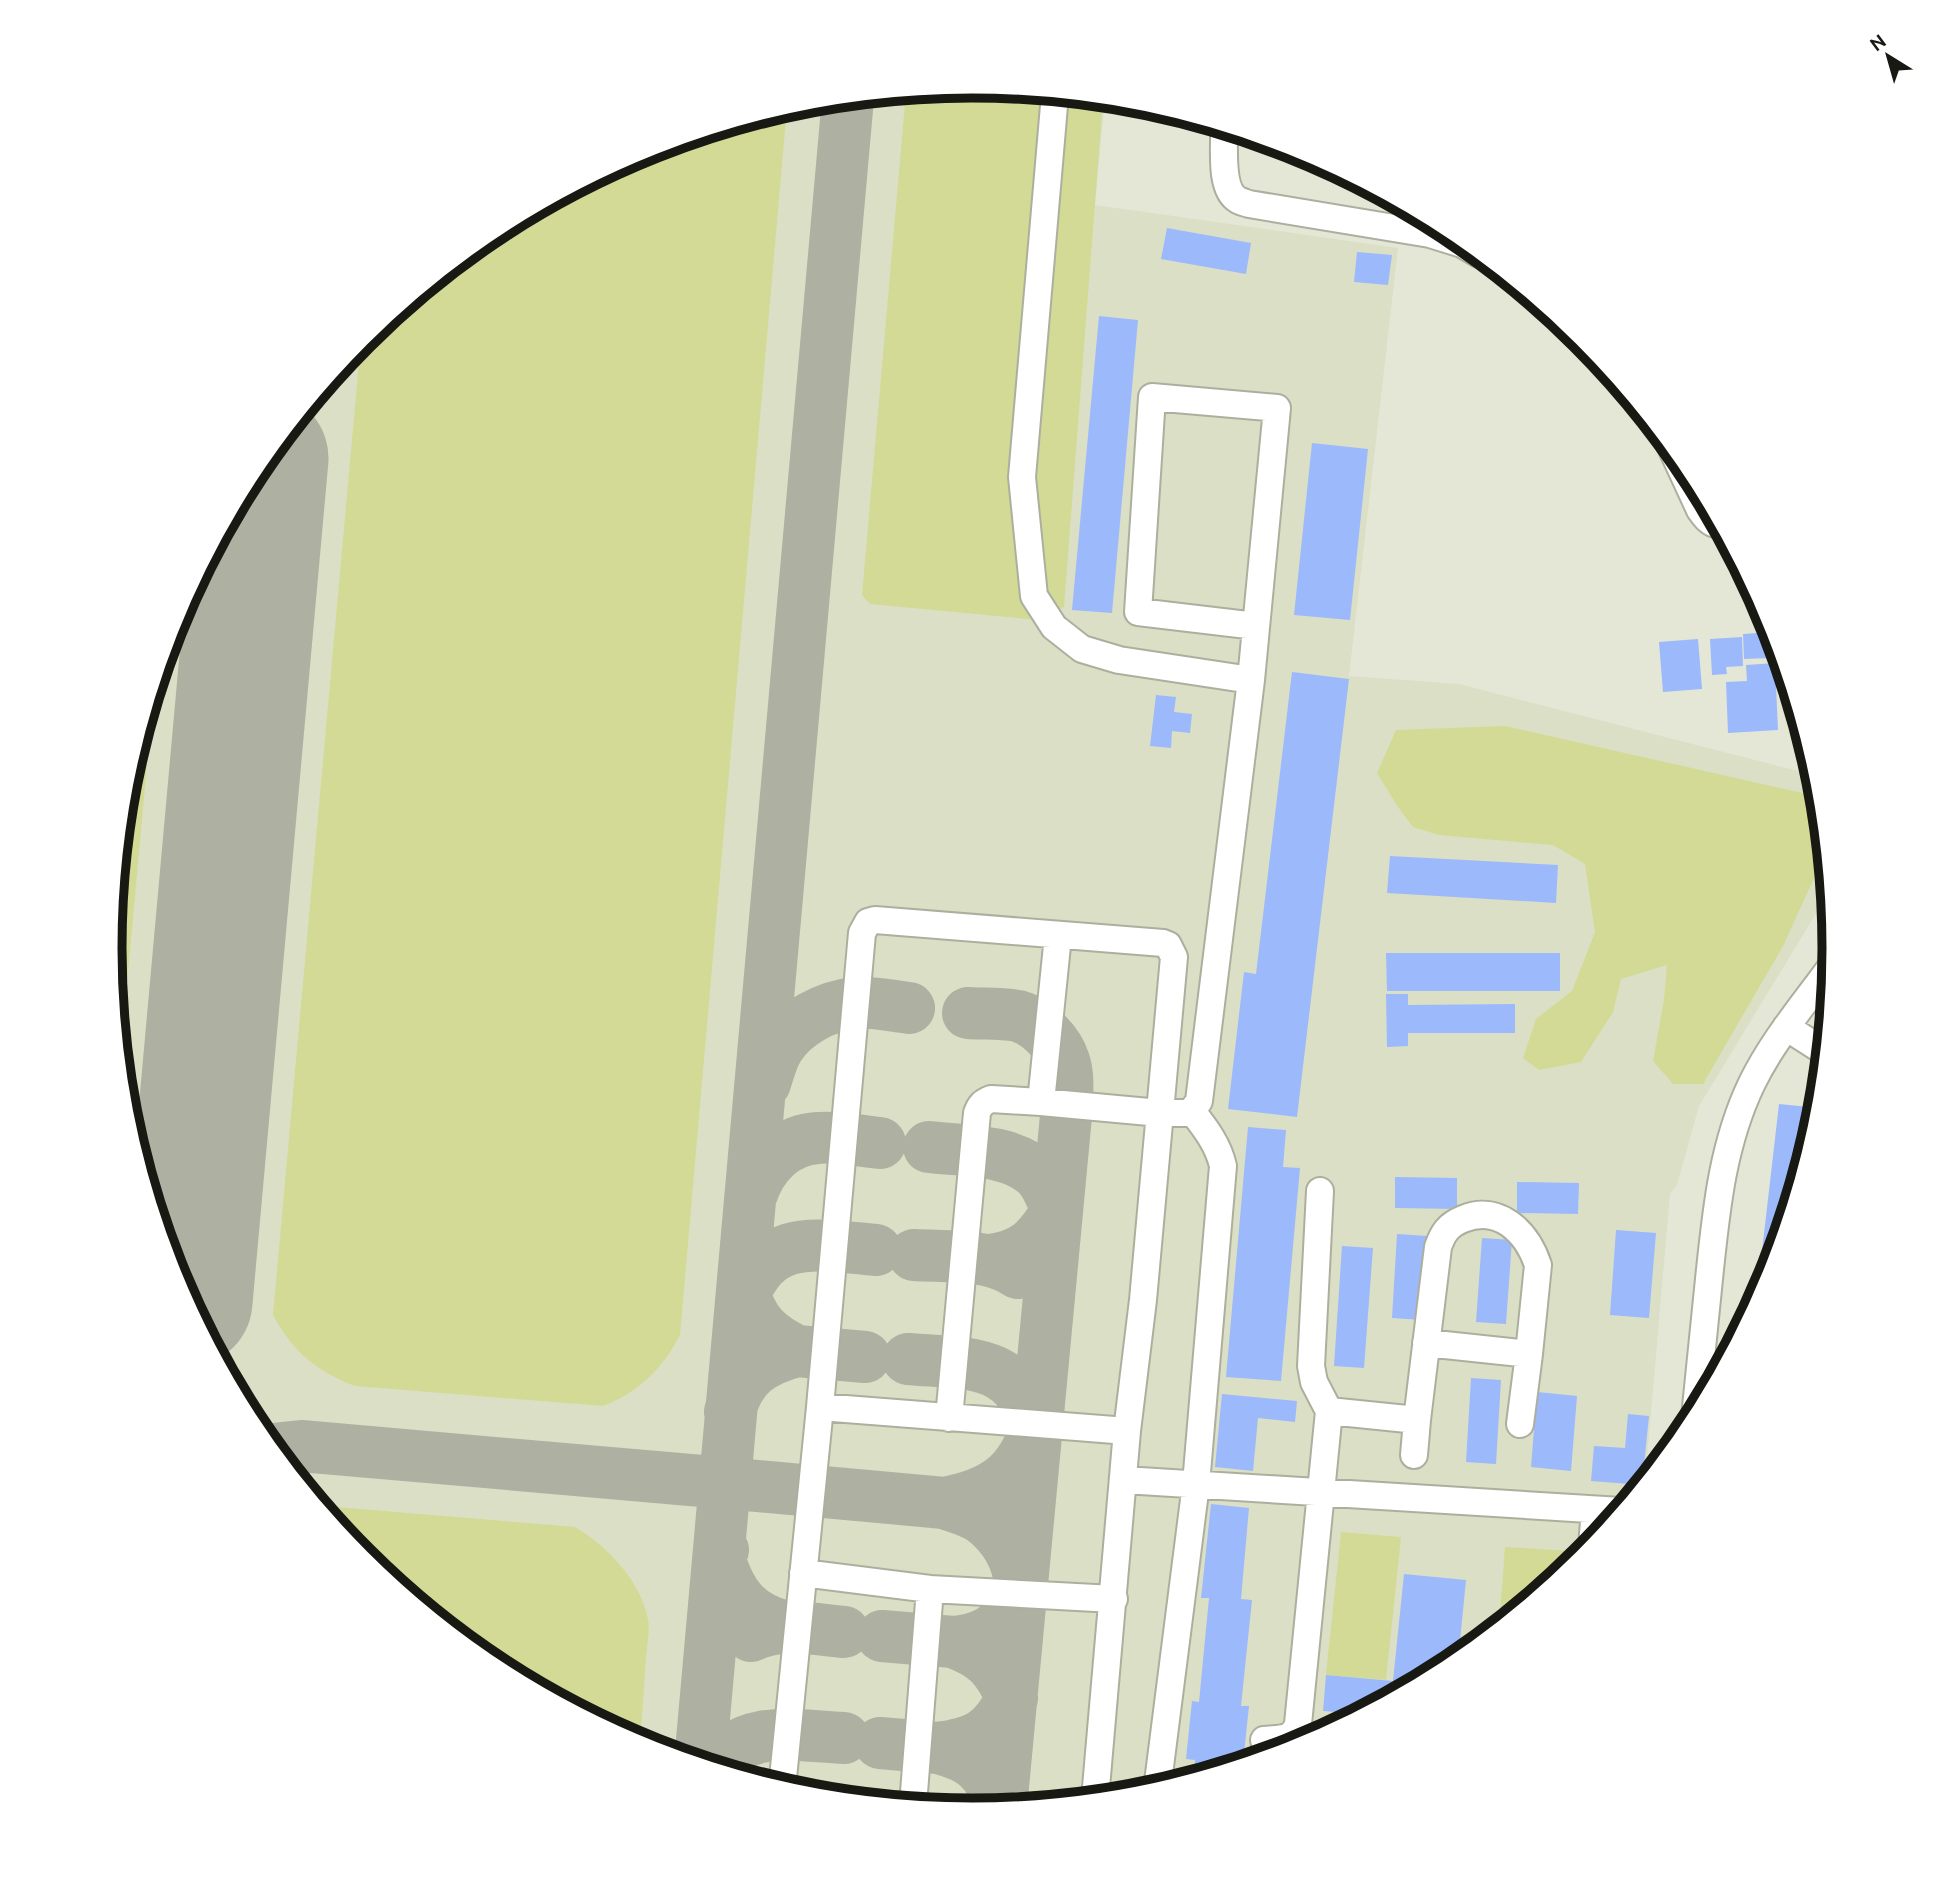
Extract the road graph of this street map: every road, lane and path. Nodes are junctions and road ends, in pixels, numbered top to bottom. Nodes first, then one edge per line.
1 (1054, 102) edge
2 (1224, 137) edge
3 (1419, 226) edge
4 (1256, 626) junction
5 (1251, 680) junction
6 (1059, 936) junction
7 (1822, 979) edge
8 (1786, 1027) junction
9 (1816, 1047) edge
10 (1041, 1102) junction
11 (1192, 1111) junction
12 (1160, 1113) junction
13 (1320, 1191) dead end
14 (1426, 1343) junction
15 (1528, 1354) junction
16 (1698, 1392) edge
17 (820, 1407) junction
18 (1329, 1411) junction
19 (949, 1418) junction
20 (1417, 1420) junction
21 (1520, 1424) dead end
22 (1127, 1432) junction
23 (1415, 1455) dead end
24 (1124, 1480) junction
25 (1196, 1484) junction
26 (1320, 1492) junction
27 (1608, 1511) edge
28 (803, 1573) junction
29 (930, 1589) junction
30 (1114, 1600) junction
31 (1289, 1737) edge
32 (1286, 1738) edge
33 (1265, 1740) dead end
34 (783, 1777) edge
35 (1159, 1778) edge
36 (1096, 1790) edge
37 (913, 1797) edge

1 - 5 street
2 - 3 street
4 - 4 street
4 - 5 street
5 - 11 street
6 - 10 street
6 - 12 street
6 - 17 street
7 - 8 street
8 - 9 street
8 - 16 street
10 - 12 street
10 - 19 street
11 - 12 street
11 - 25 street
12 - 22 street
13 - 18 street
14 - 15 street
14 - 15 street
14 - 20 street
15 - 21 street
17 - 19 street
17 - 28 street
18 - 20 street
18 - 26 street
19 - 22 street
20 - 23 street
22 - 24 street
24 - 25 street
24 - 30 street
25 - 26 street
25 - 35 street
26 - 27 street
26 - 31 street
28 - 29 street
28 - 34 street
29 - 30 street
29 - 37 street
30 - 36 street
32 - 33 street

